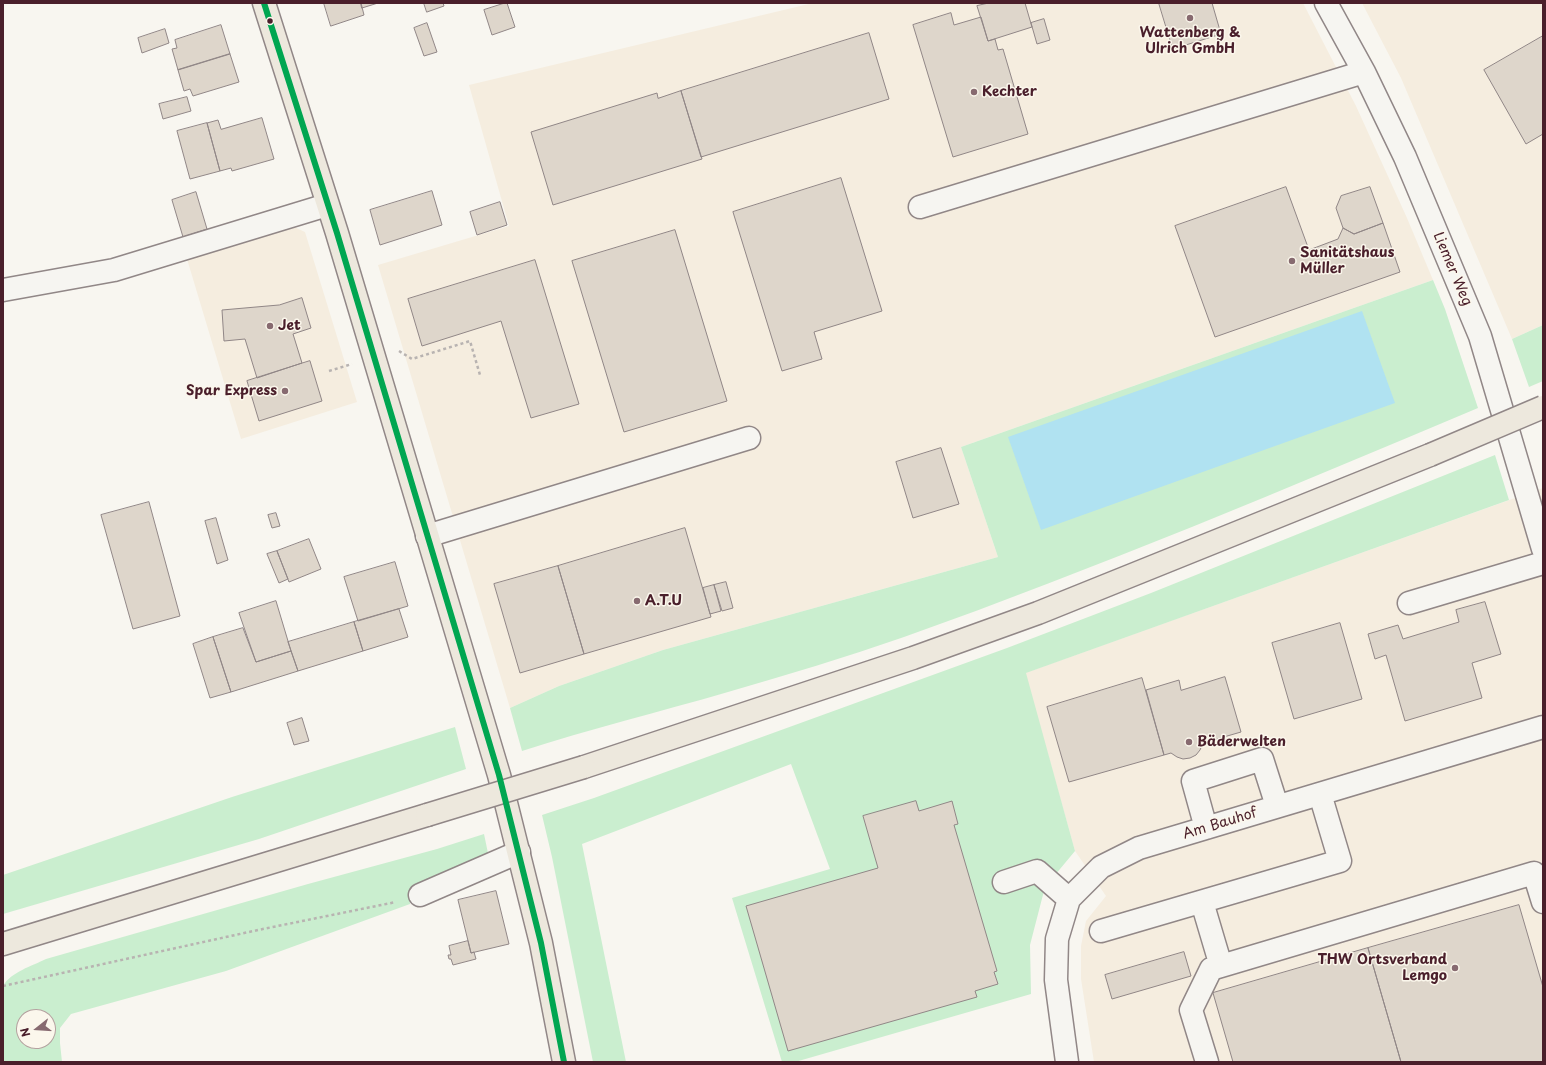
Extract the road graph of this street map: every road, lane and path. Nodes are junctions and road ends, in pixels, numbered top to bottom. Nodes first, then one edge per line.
1 (264, 3) edge
2 (1326, 3) edge
3 (1364, 72) junction
4 (328, 205) junction
5 (920, 207) dead end
6 (3, 290) edge
7 (374, 357) junction
8 (329, 371) dead end
9 (480, 374) dead end
10 (1543, 407) edge
11 (748, 438) dead end
12 (427, 536) junction
13 (1543, 550) edge
14 (1543, 562) edge
15 (1409, 603) dead end
16 (1543, 727) edge
17 (1320, 794) junction
18 (1278, 806) junction
19 (1206, 828) junction
20 (519, 852) junction
21 (1004, 882) dead end
22 (420, 895) joint
23 (1069, 899) junction
24 (1202, 902) junction
25 (1543, 902) edge
26 (1101, 931) dead end
27 (12, 941) edge
28 (3, 953) edge
29 (1221, 966) junction
30 (3, 986) edge
31 (564, 1062) edge
32 (1067, 1062) edge
33 (1207, 1062) edge

1 - 4 main road
2 - 3 street, Liemer Weg
3 - 5 street
3 - 13 street, Liemer Weg
4 - 6 street
4 - 7 main road
7 - 8 path
7 - 9 path
7 - 12 main road
10 - 27 main road, bridge
11 - 12 street
12 - 20 main road
14 - 15 street
16 - 17 street, Am Bauhof
17 - 18 street, Am Bauhof
17 - 24 street
18 - 19 street, Am Bauhof
18 - 19 street
19 - 23 street, Am Bauhof
20 - 22 street
20 - 31 main road
21 - 23 street
22 - 30 path
23 - 32 street, Am Bauhof
24 - 26 street
24 - 29 street
25 - 29 street
27 - 28 main road
29 - 33 street

